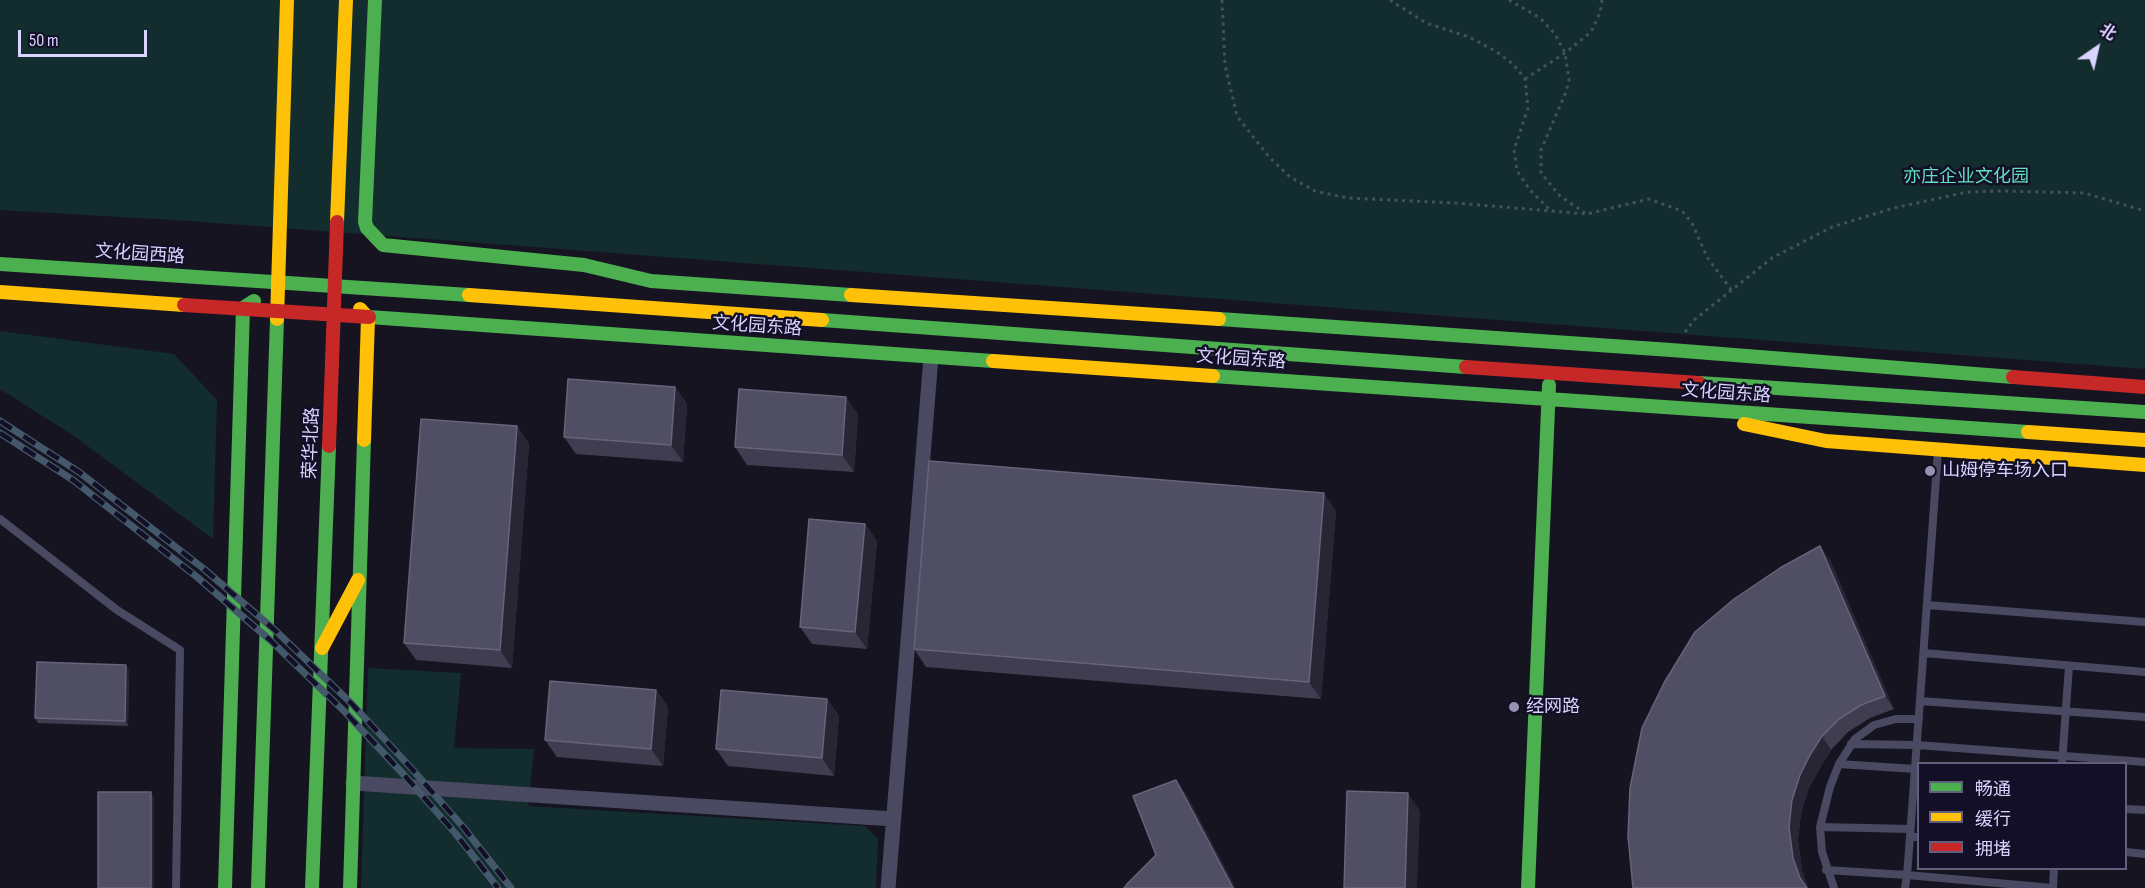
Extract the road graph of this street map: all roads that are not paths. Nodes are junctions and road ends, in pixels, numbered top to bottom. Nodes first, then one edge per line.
1 (287, 0) edge
2 (346, 0) edge
3 (375, 0) edge
4 (0, 264) edge
5 (651, 281) junction
6 (278, 282) junction
7 (337, 285) junction
8 (0, 292) edge
9 (243, 308) junction
10 (276, 311) junction
11 (750, 315) junction
12 (336, 316) junction
13 (368, 318) junction
14 (931, 357) junction
15 (1549, 373) junction
16 (1965, 373) junction
17 (2145, 387) edge
18 (1893, 395) junction
19 (1550, 400) junction
20 (1664, 408) junction
21 (2145, 412) edge
22 (2145, 440) edge
23 (1938, 450) junction
24 (2145, 465) edge
25 (0, 519) edge
26 (360, 575) junction
27 (1927, 605) junction
28 (2145, 622) edge
29 (322, 648) junction
30 (1924, 653) junction
31 (2069, 666) junction
32 (2145, 672) edge
33 (1920, 701) junction
34 (2145, 717) edge
35 (1919, 719) junction
36 (1851, 744) junction
37 (1917, 745) junction
38 (2062, 762) edge
39 (2145, 762) edge
40 (1839, 764) junction
41 (1915, 769) junction
42 (353, 783) junction
43 (1916, 792) edge
44 (2127, 809) edge
45 (2145, 810) edge
46 (893, 819) junction
47 (1820, 827) junction
48 (1910, 833) junction
49 (1917, 836) edge
50 (2127, 852) edge
51 (2145, 854) edge
52 (1827, 870) junction
53 (2054, 870) edge
54 (1906, 874) junction
55 (177, 888) edge
56 (225, 888) edge
57 (258, 888) edge
58 (312, 888) edge
59 (350, 888) edge
60 (888, 888) edge
61 (1528, 888) edge
62 (1834, 888) edge
63 (1905, 888) edge
64 (2053, 888) edge

1 - 6 main road
2 - 7 main road, 荣华北路
3 - 5 main road
4 - 6 main road, 文化园西路
5 - 11 main road
5 - 16 main road
6 - 7 main road, 文化园西路
6 - 9 main road
6 - 10 main road
7 - 11 main road, 文化园东路
7 - 12 main road, 荣华北路
7 - 13 main road
8 - 9 main road
9 - 10 main road
9 - 56 main road
10 - 12 main road, 文化园东路
10 - 57 main road
11 - 15 main road, 文化园东路
12 - 13 main road, 文化园东路
12 - 29 main road, 荣华北路
13 - 14 main road, 文化园东路
13 - 26 main road
14 - 19 main road, 文化园东路
14 - 46 street
15 - 18 main road, 文化园东路
15 - 19 main road
16 - 17 main road
16 - 18 main road
18 - 21 main road, 文化园东路
19 - 20 main road, 文化园东路
19 - 61 main road
20 - 22 main road, 文化园东路
20 - 23 main road
23 - 24 main road
23 - 27 lane
25 - 55 lane
26 - 29 main road
26 - 42 main road
27 - 28 lane
27 - 30 lane
29 - 58 main road, 荣华北路
30 - 31 lane
30 - 33 lane
31 - 32 lane
31 - 38 lane
33 - 34 lane
33 - 35 lane
35 - 36 lane
35 - 37 lane
36 - 37 lane
36 - 40 lane
37 - 39 lane
37 - 41 lane
40 - 41 lane
40 - 47 lane
41 - 43 lane
42 - 46 street
42 - 59 main road
43 - 48 lane
44 - 45 lane
46 - 60 street
47 - 48 lane
47 - 52 lane
48 - 49 lane
48 - 54 lane
50 - 51 lane
52 - 54 lane
52 - 62 lane
53 - 64 lane
54 - 63 lane
54 - 64 lane

